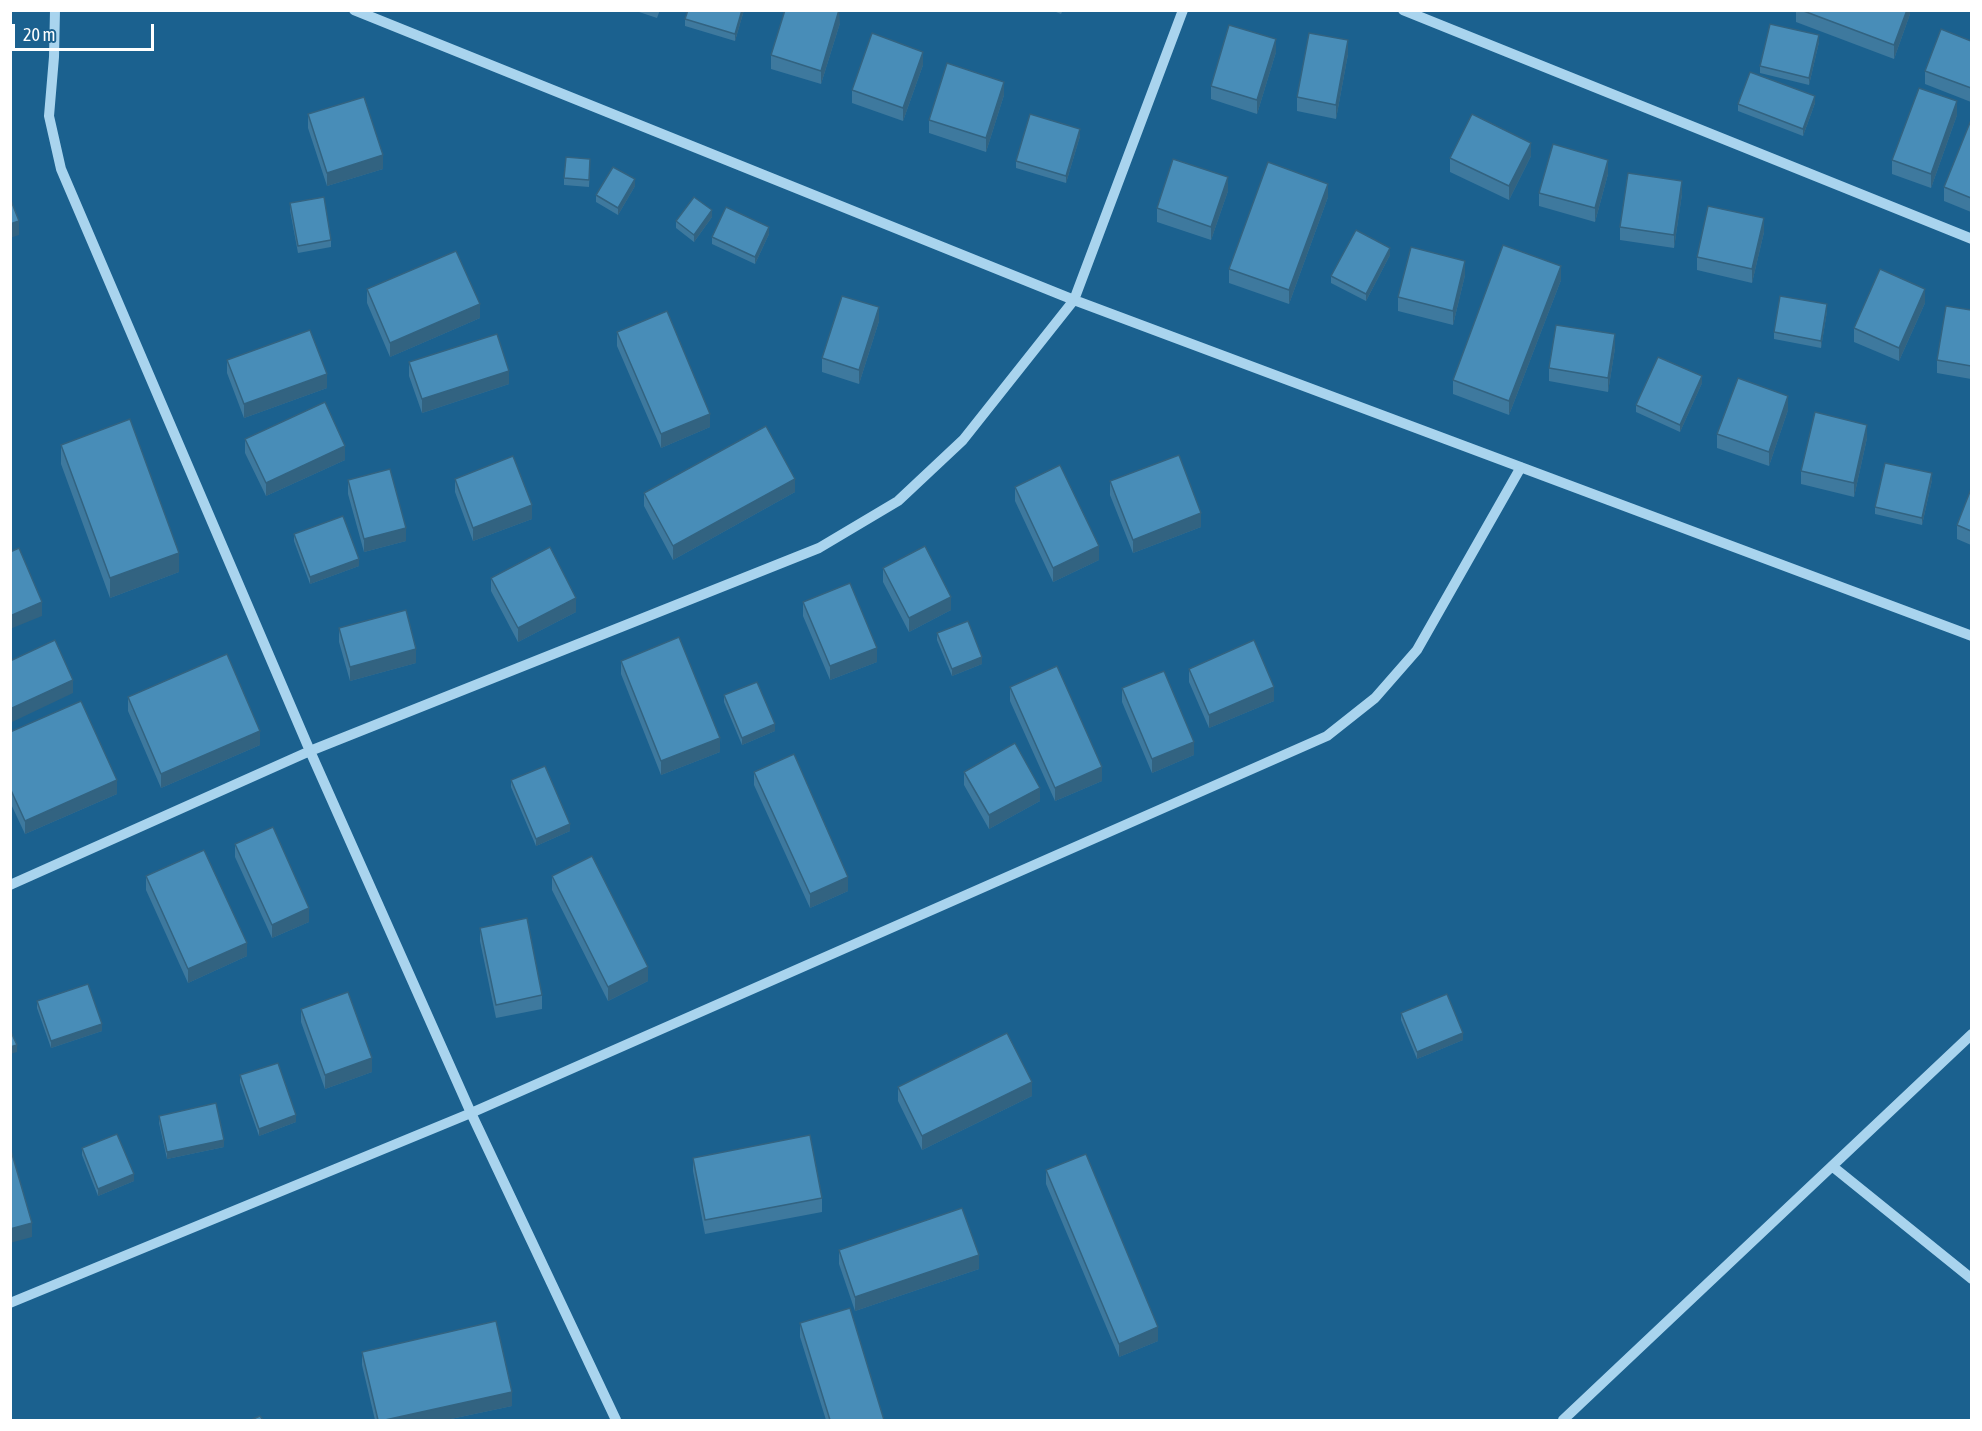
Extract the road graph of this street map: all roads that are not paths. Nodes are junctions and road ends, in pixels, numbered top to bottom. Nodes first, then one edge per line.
1 (55, 10) edge
2 (354, 10) edge
3 (1183, 10) edge
4 (1403, 10) edge
5 (1971, 239) edge
6 (1074, 300) junction
7 (1521, 467) junction
8 (1971, 636) edge
9 (310, 751) junction
10 (10, 885) edge
11 (1971, 1034) edge
12 (471, 1113) junction
13 (1832, 1166) junction
14 (1971, 1279) edge
15 (10, 1304) edge
16 (616, 1420) edge
17 (1563, 1420) edge

1 - 9 street
2 - 6 street
3 - 6 street
4 - 5 street
6 - 7 street
6 - 9 street
7 - 8 street
7 - 12 street
9 - 10 street
9 - 12 street
11 - 13 street
12 - 15 street
12 - 16 street
13 - 14 street
13 - 17 street

